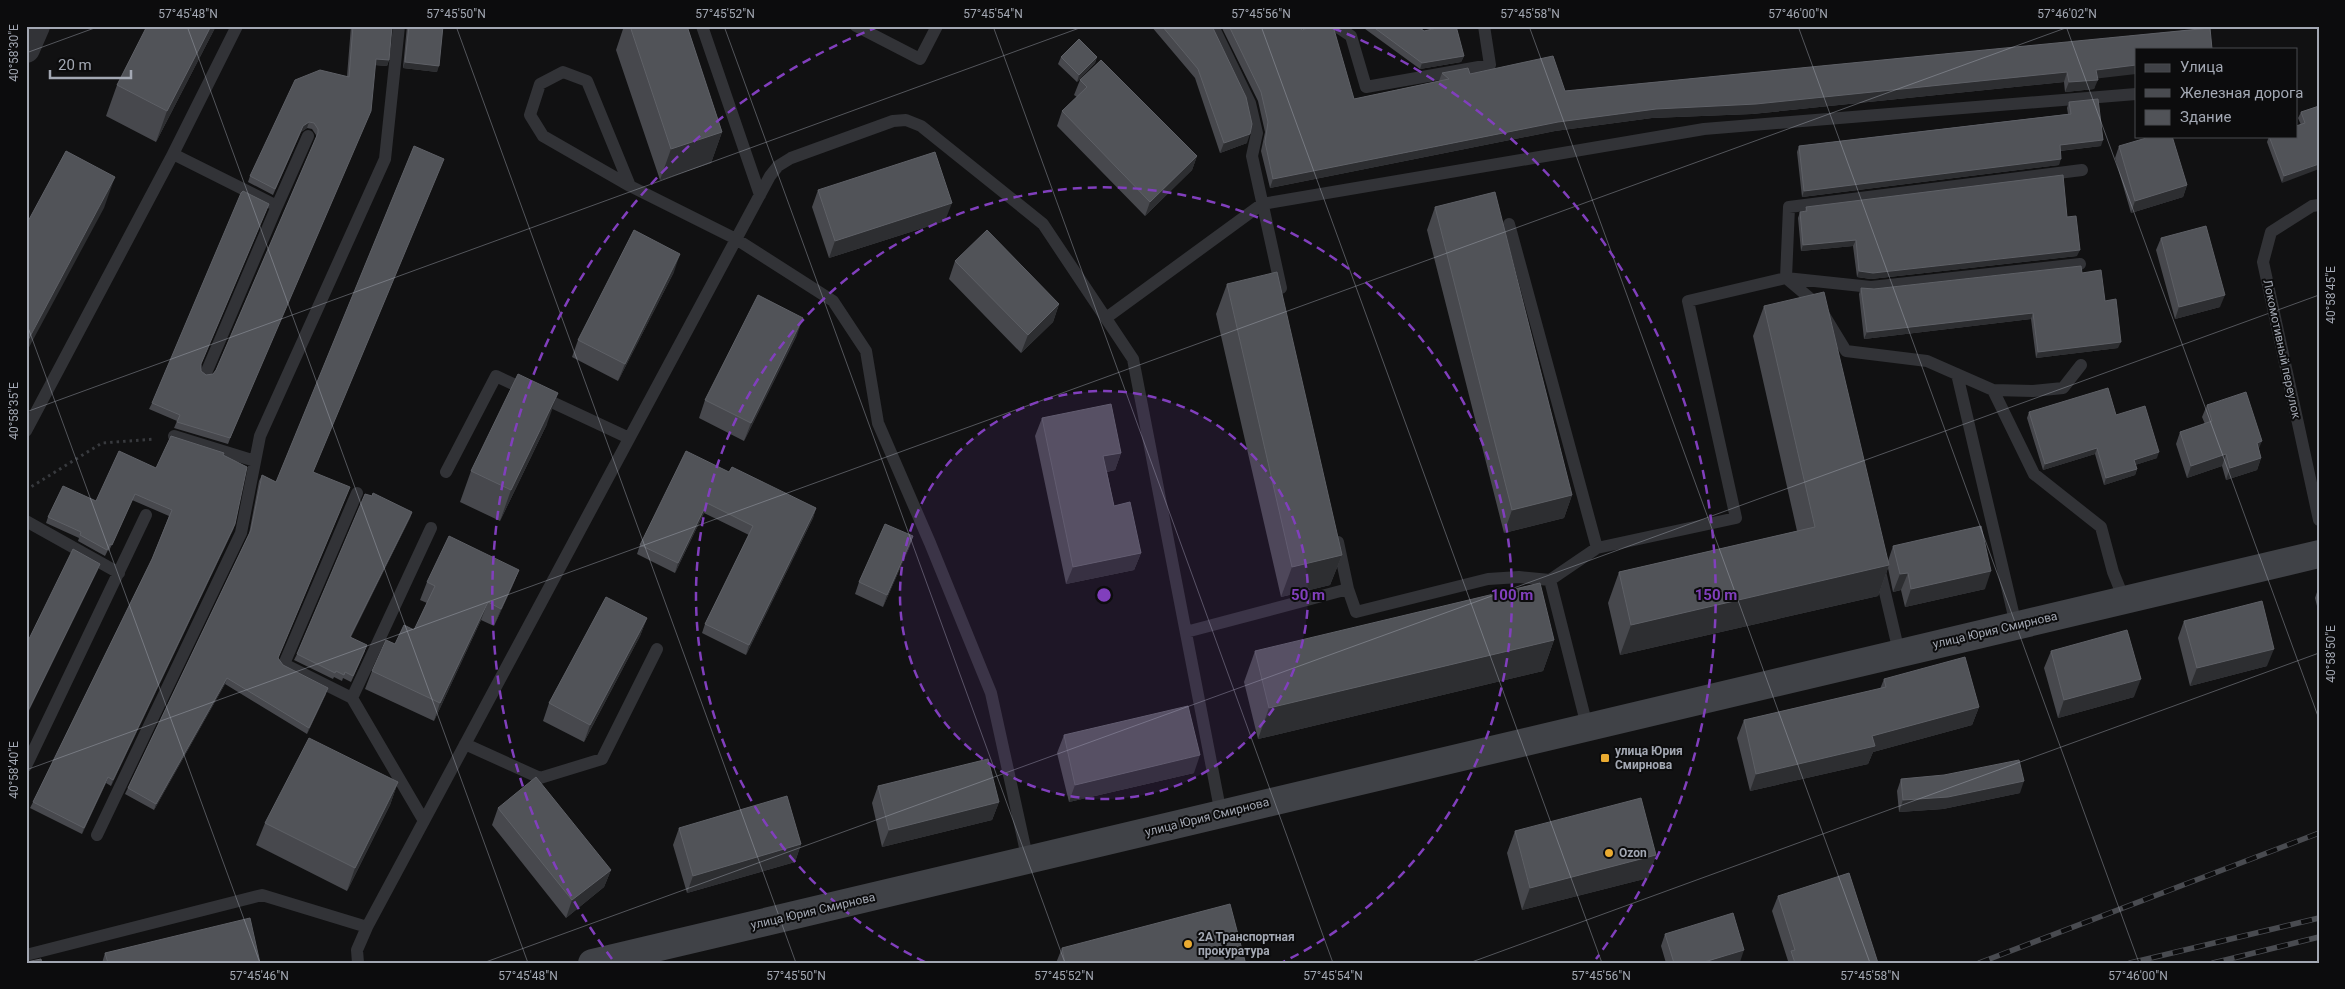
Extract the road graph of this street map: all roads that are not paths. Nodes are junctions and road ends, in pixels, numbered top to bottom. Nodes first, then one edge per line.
1 (36, 26) edge
2 (237, 26) edge
3 (399, 26) edge
4 (702, 26) edge
5 (856, 26) edge
6 (937, 26) edge
7 (1213, 26) edge
8 (1336, 26) edge
9 (1484, 26) edge
10 (26, 49) edge
11 (2135, 94) edge
12 (308, 136) dead end
13 (173, 154) junction
14 (2082, 170) dead end
15 (630, 186) junction
16 (760, 195) junction
17 (1262, 204) junction
18 (2319, 205) edge
19 (277, 206) junction
20 (1508, 224) dead end
21 (736, 239) junction
22 (2080, 264) edge
23 (1786, 278) junction
24 (1284, 300) edge
25 (1818, 305) junction
26 (1106, 318) junction
27 (1827, 343) edge
28 (2081, 365) dead end
29 (206, 374) edge
30 (1957, 374) junction
31 (1993, 390) junction
32 (26, 432) edge
33 (174, 436) edge
34 (629, 438) junction
35 (255, 461) junction
36 (446, 472) dead end
37 (357, 493) dead end
38 (146, 515) dead end
39 (2319, 520) edge
40 (26, 521) edge
41 (432, 528) dead end
42 (1335, 531) edge
43 (1597, 548) junction
44 (2319, 554) edge
45 (1876, 555) edge
46 (119, 573) junction
47 (1550, 580) junction
48 (1348, 588) junction
49 (2124, 599) junction
50 (2016, 625) junction
51 (1186, 632) junction
52 (656, 648) dead end
53 (1899, 652) junction
54 (352, 698) junction
55 (1587, 726) junction
56 (465, 744) junction
57 (26, 766) edge
58 (1221, 814) junction
59 (424, 821) junction
60 (97, 835) dead end
61 (1028, 860) junction
62 (367, 927) junction
63 (26, 955) edge
64 (358, 963) edge
65 (592, 963) edge

1 - 10 street
2 - 13 lane
3 - 35 lane
4 - 16 lane
5 - 6 lane
7 - 17 lane
8 - 9 lane
11 - 17 lane
12 - 19 lane
13 - 19 lane
13 - 32 lane
14 - 23 lane
15 - 15 lane
15 - 21 lane
16 - 21 lane
16 - 26 lane
17 - 24 lane
17 - 26 lane
18 - 39 lane, Локомотивный переулок
19 - 29 lane
20 - 43 lane
21 - 34 lane
21 - 61 lane
22 - 23 lane
23 - 25 lane
23 - 43 lane
25 - 27 lane
25 - 30 lane
26 - 51 lane
28 - 31 lane
30 - 31 lane
30 - 50 lane
31 - 49 lane
33 - 35 lane
34 - 36 lane
34 - 56 lane
35 - 60 lane
37 - 54 lane
38 - 46 lane
40 - 46 lane
41 - 54 lane
42 - 48 lane
43 - 47 lane
44 - 49 main road, улица Юрия Смирнова
45 - 53 lane
46 - 57 lane
47 - 48 lane
47 - 55 lane
48 - 51 lane
49 - 50 main road, улица Юрия Смирнова
50 - 53 main road, улица Юрия Смирнова
51 - 58 lane
52 - 56 lane
53 - 55 main road, улица Юрия Смирнова
54 - 59 lane
55 - 58 main road, улица Юрия Смирнова
56 - 59 lane
58 - 61 main road, улица Юрия Смирнова
59 - 62 lane
61 - 65 main road, улица Юрия Смирнова
62 - 63 lane
62 - 64 lane

